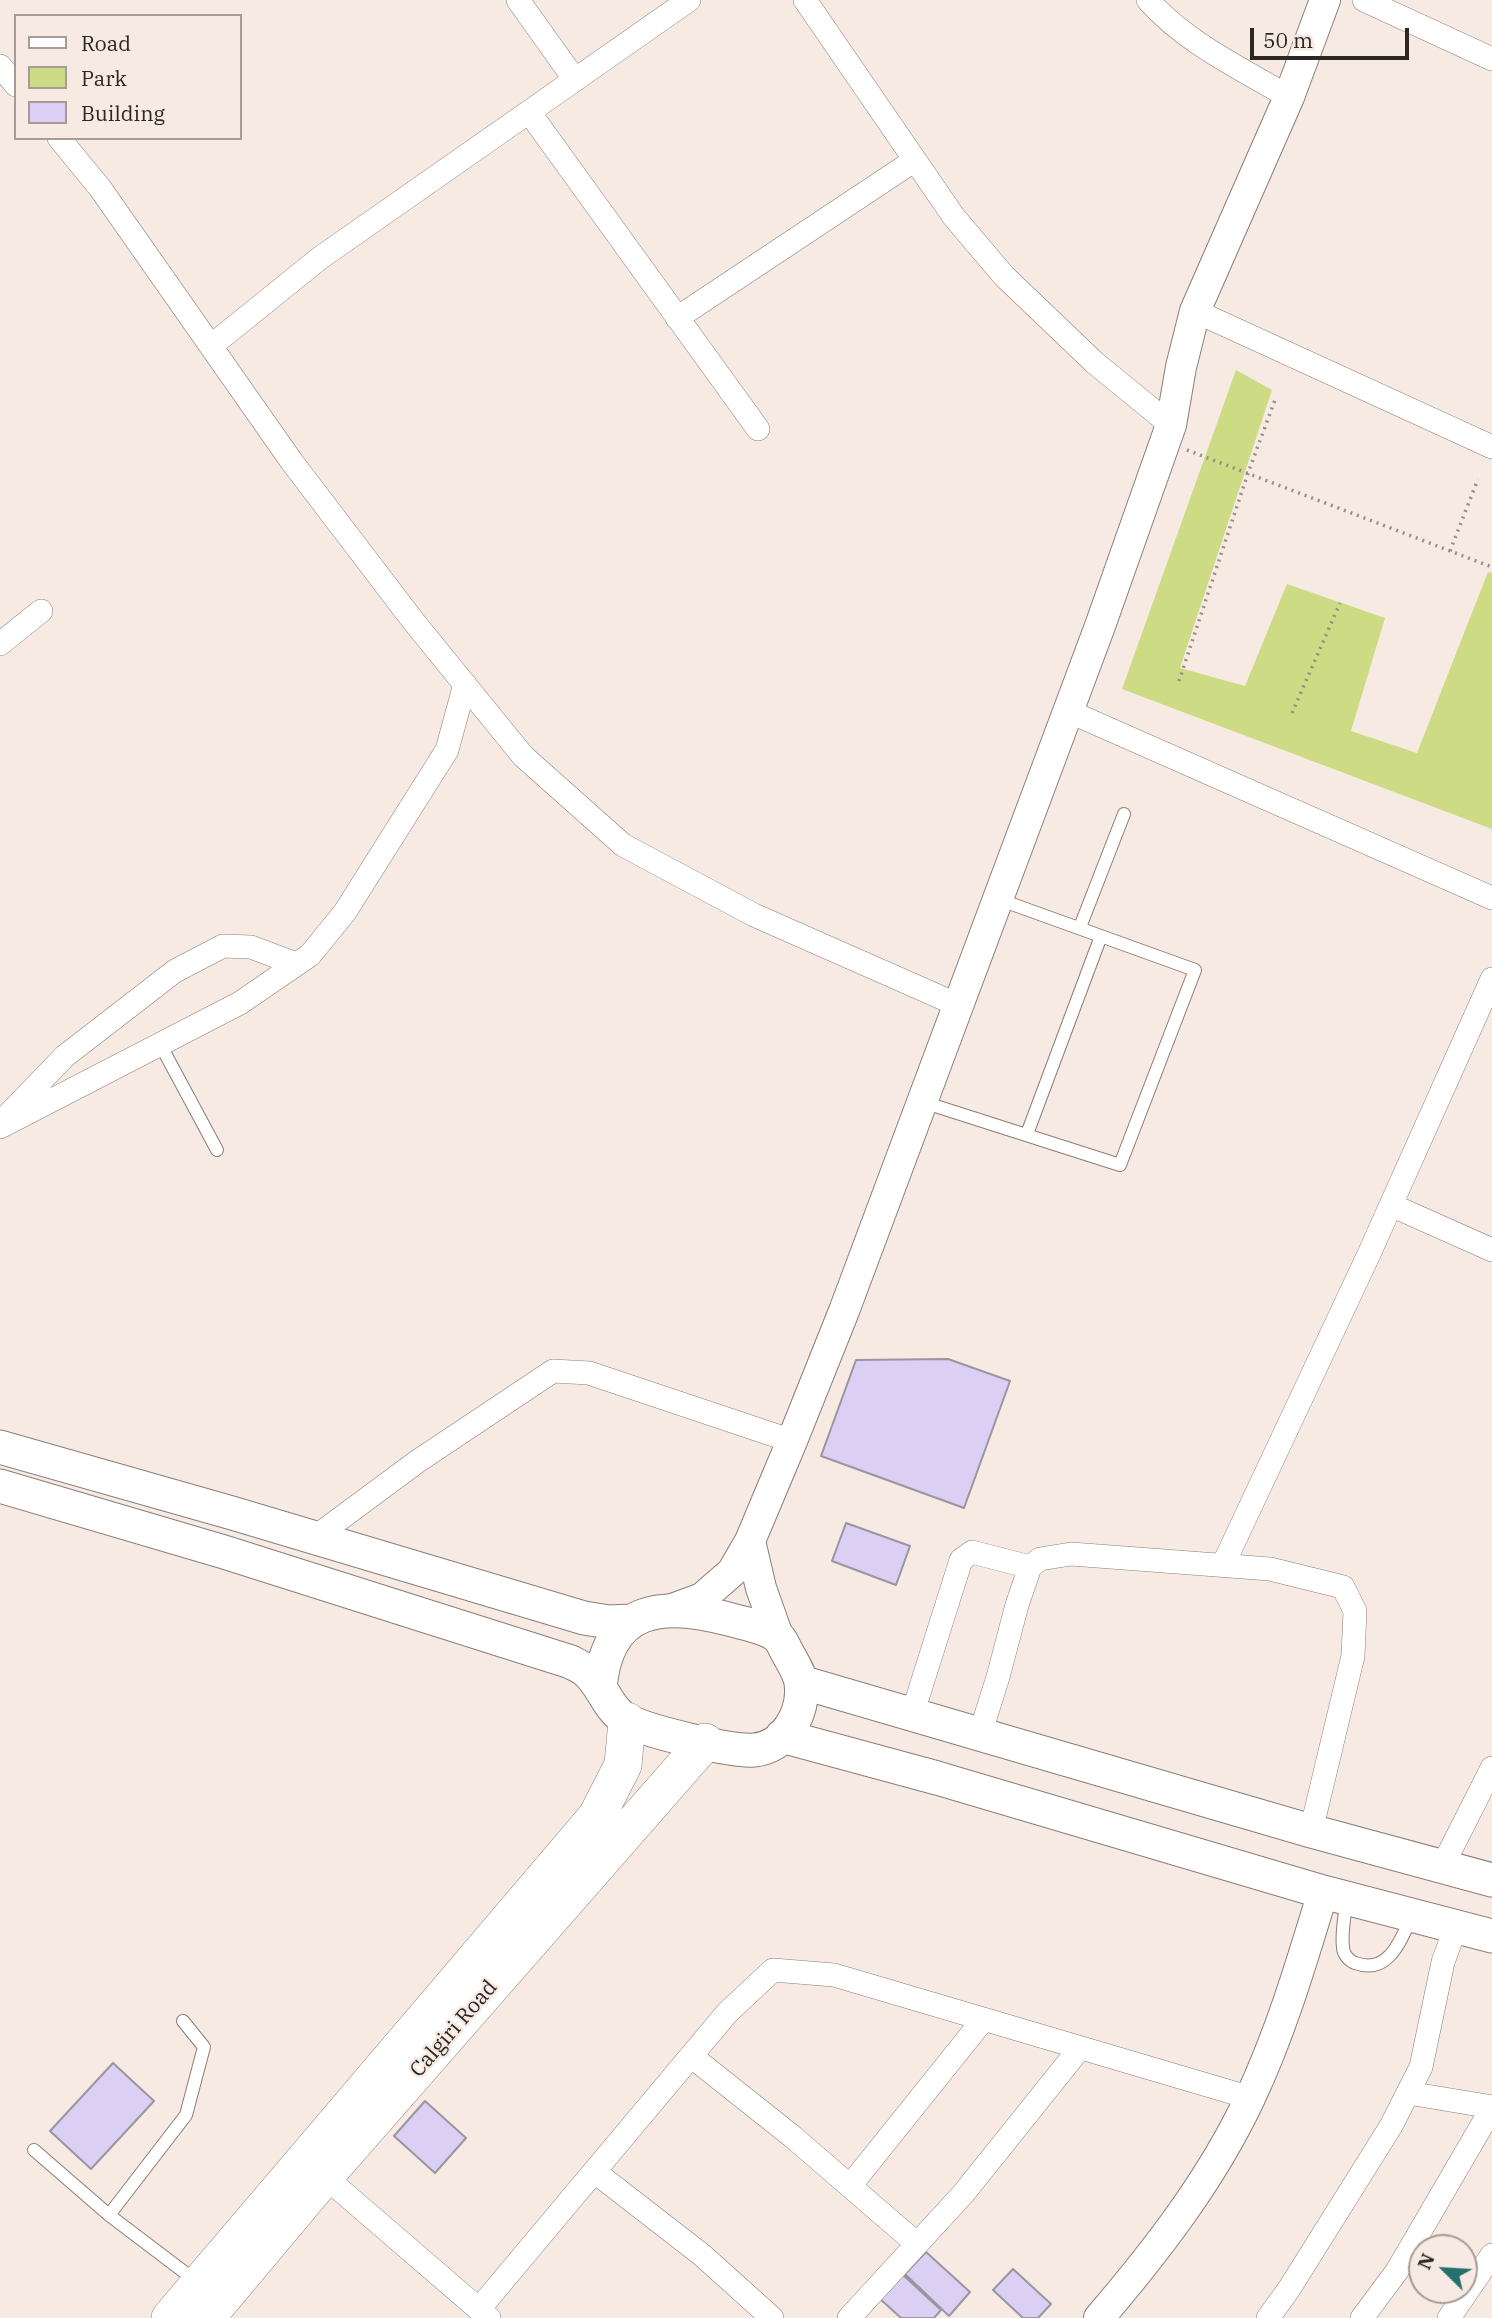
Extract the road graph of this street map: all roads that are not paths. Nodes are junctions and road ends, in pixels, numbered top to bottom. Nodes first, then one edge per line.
1 (518, 0) edge
2 (689, 0) edge
3 (805, 0) edge
4 (1148, 0) edge
5 (1325, 0) edge
6 (1364, 0) edge
7 (1492, 59) edge
8 (0, 66) edge
9 (575, 80) junction
10 (14, 83) edge
11 (1289, 97) junction
12 (528, 113) junction
13 (61, 140) edge
14 (915, 160) junction
15 (1195, 311) junction
16 (677, 318) junction
17 (211, 346) junction
18 (758, 429) dead end
19 (1169, 433) junction
20 (1492, 447) edge
21 (41, 611) dead end
22 (0, 645) edge
23 (465, 684) junction
24 (1068, 711) junction
25 (1124, 814) dead end
26 (1492, 898) edge
27 (998, 899) junction
28 (1080, 927) junction
29 (1101, 936) junction
30 (296, 964) junction
31 (1492, 979) edge
32 (958, 1005) junction
33 (160, 1044) junction
34 (922, 1102) junction
35 (0, 1125) edge
36 (1027, 1134) junction
37 (217, 1150) dead end
38 (1391, 1205) junction
39 (1492, 1250) edge
40 (792, 1441) junction
41 (0, 1447) edge
42 (0, 1486) edge
43 (314, 1538) junction
44 (750, 1541) junction
45 (1223, 1565) junction
46 (1030, 1567) junction
47 (672, 1609) junction
48 (632, 1621) junction
49 (778, 1636) junction
50 (801, 1682) junction
51 (600, 1688) junction
52 (912, 1715) junction
53 (626, 1721) junction
54 (980, 1734) junction
55 (782, 1736) junction
56 (705, 1742) junction
57 (1492, 1768) edge
58 (1311, 1831) junction
59 (1442, 1867) junction
60 (1492, 1880) edge
61 (1335, 1895) junction
62 (1413, 1915) junction
63 (1456, 1926) junction
64 (1492, 1936) edge
65 (983, 2020) junction
66 (183, 2021) dead end
67 (1080, 2048) junction
68 (691, 2056) junction
69 (1408, 2093) junction
70 (1251, 2098) junction
71 (1492, 2107) edge
72 (34, 2150) dead end
73 (315, 2168) junction
74 (595, 2172) junction
75 (850, 2186) junction
76 (109, 2215) junction
77 (917, 2244) junction
78 (1492, 2255) edge
79 (203, 2301) edge
80 (484, 2314) edge
81 (170, 2318) edge
82 (772, 2318) edge
83 (849, 2318) edge
84 (1099, 2318) edge
85 (1268, 2318) edge
86 (1362, 2318) edge
87 (1449, 2318) edge

1 - 9 street
2 - 9 street
3 - 14 street
4 - 11 street
5 - 11 street
6 - 7 street
8 - 10 street
9 - 12 street
11 - 15 street
12 - 16 street
12 - 17 street
13 - 17 street
14 - 16 street
14 - 19 street
15 - 19 street
15 - 20 street
16 - 18 street
17 - 23 street
19 - 24 street
21 - 22 street
23 - 30 street
23 - 32 street
24 - 26 street
24 - 27 street
25 - 28 lane
27 - 28 lane
27 - 32 street
28 - 29 lane
29 - 36 lane
29 - 36 lane
30 - 33 street
30 - 35 street
31 - 38 street
32 - 34 street
33 - 35 street
33 - 37 lane
34 - 36 lane
34 - 40 street
38 - 39 street
38 - 45 street
40 - 43 street
40 - 44 street
41 - 43 main road
42 - 51 main road
43 - 48 main road
44 - 47 street
44 - 49 street
45 - 46 street
45 - 58 street
46 - 52 street
46 - 54 street
47 - 48 main road
47 - 49 main road
48 - 51 main road
49 - 50 main road
50 - 52 main road
50 - 55 main road
51 - 53 main road
52 - 54 main road
53 - 56 main road
53 - 73 main road, Calgiri Road
54 - 58 main road
55 - 56 main road
55 - 61 main road
56 - 73 main road, Calgiri Road
57 - 59 street
58 - 59 main road
59 - 60 main road
61 - 62 main road
61 - 62 lane
61 - 70 street
62 - 63 main road
63 - 64 main road
63 - 69 street
65 - 67 street
65 - 68 street
65 - 75 street
66 - 76 lane
67 - 70 street
67 - 77 street
68 - 74 street
68 - 75 street
69 - 71 street
69 - 85 street
70 - 84 street
71 - 86 street
72 - 76 lane
73 - 79 main road, Calgiri Road
73 - 80 street
74 - 80 street
74 - 82 street
75 - 77 street
76 - 79 lane
77 - 83 street
78 - 87 street
79 - 81 main road, Calgiri Road

